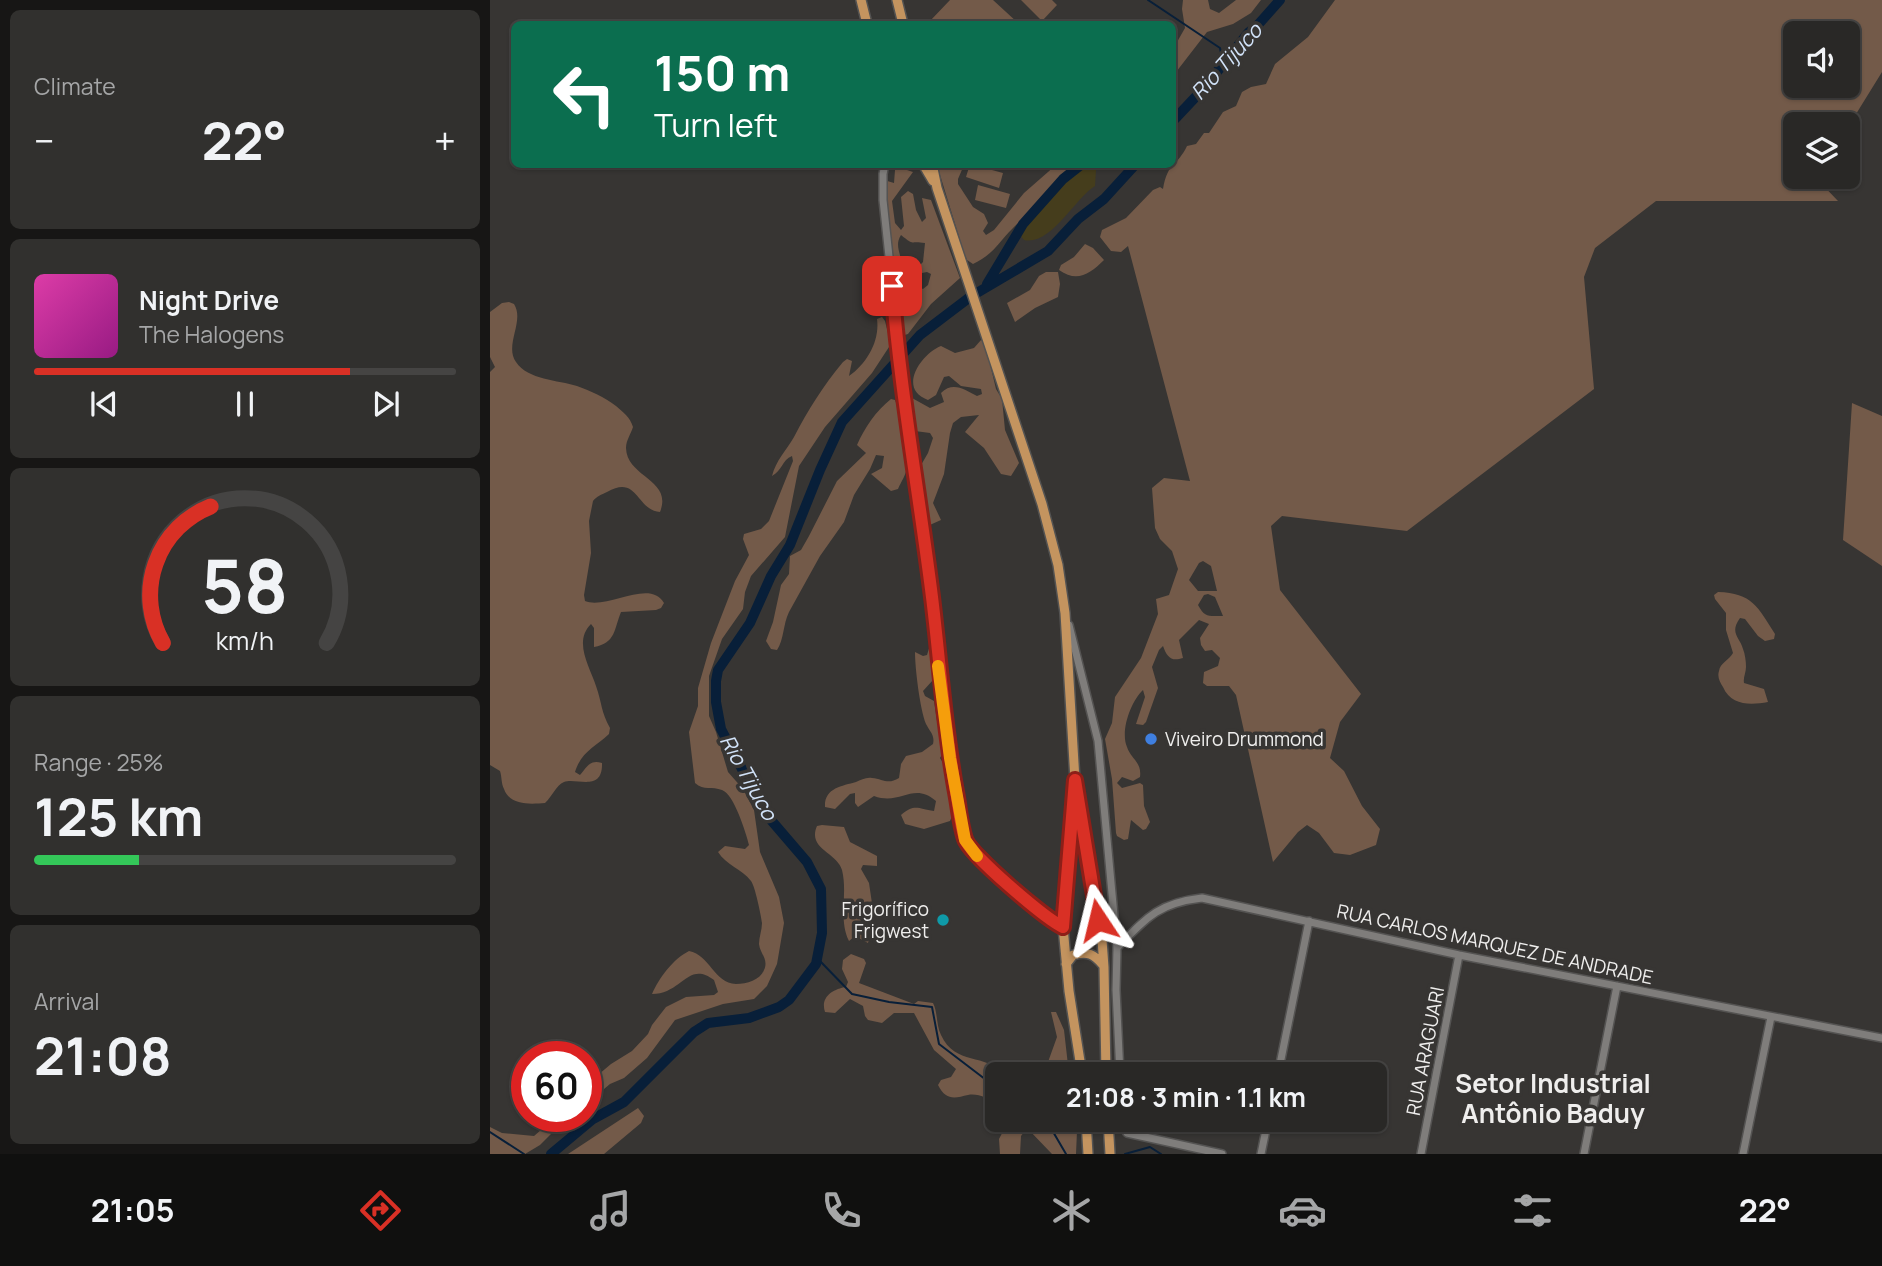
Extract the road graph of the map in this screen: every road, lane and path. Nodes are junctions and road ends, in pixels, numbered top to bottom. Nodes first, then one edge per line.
1 (861, 0) edge
2 (897, 0) edge
3 (866, 21) edge
4 (902, 21) edge
5 (884, 168) edge
6 (925, 168) edge
7 (933, 168) edge
8 (937, 188) junction
9 (1065, 613) junction
10 (1075, 780) junction
11 (1309, 921) junction
12 (1063, 927) junction
13 (1117, 948) junction
14 (1459, 954) junction
15 (1066, 964) junction
16 (1104, 967) junction
17 (1617, 986) junction
18 (1771, 1017) junction
19 (1882, 1038) edge
20 (1080, 1062) edge
21 (1106, 1062) edge
22 (1119, 1062) edge
23 (1280, 1062) edge
24 (1087, 1132) edge
25 (1109, 1132) edge
26 (1127, 1132) edge
27 (1266, 1132) edge
28 (1088, 1154) edge
29 (1110, 1154) edge
30 (1222, 1154) edge
31 (1261, 1154) edge
32 (1422, 1154) edge
33 (1584, 1154) edge
34 (1743, 1154) edge

1 - 3 main road
2 - 4 main road
5 - 12 street
6 - 8 main road
7 - 8 main road
8 - 9 main road
9 - 10 main road
9 - 13 street
10 - 12 main road
10 - 16 main road
11 - 13 street, RUA CARLOS MARQUEZ DE ANDRADE
11 - 14 street, RUA CARLOS MARQUEZ DE ANDRADE
11 - 23 street
12 - 15 main road
13 - 22 street
14 - 17 street, RUA CARLOS MARQUEZ DE ANDRADE
14 - 32 street, RUA ARAGUARI
15 - 16 main road
15 - 20 main road
16 - 21 main road
17 - 18 street, RUA CARLOS MARQUEZ DE ANDRADE
17 - 33 street
18 - 19 street, RUA CARLOS MARQUEZ DE ANDRADE
18 - 34 street
24 - 28 main road
25 - 29 main road
26 - 30 street
27 - 31 street

